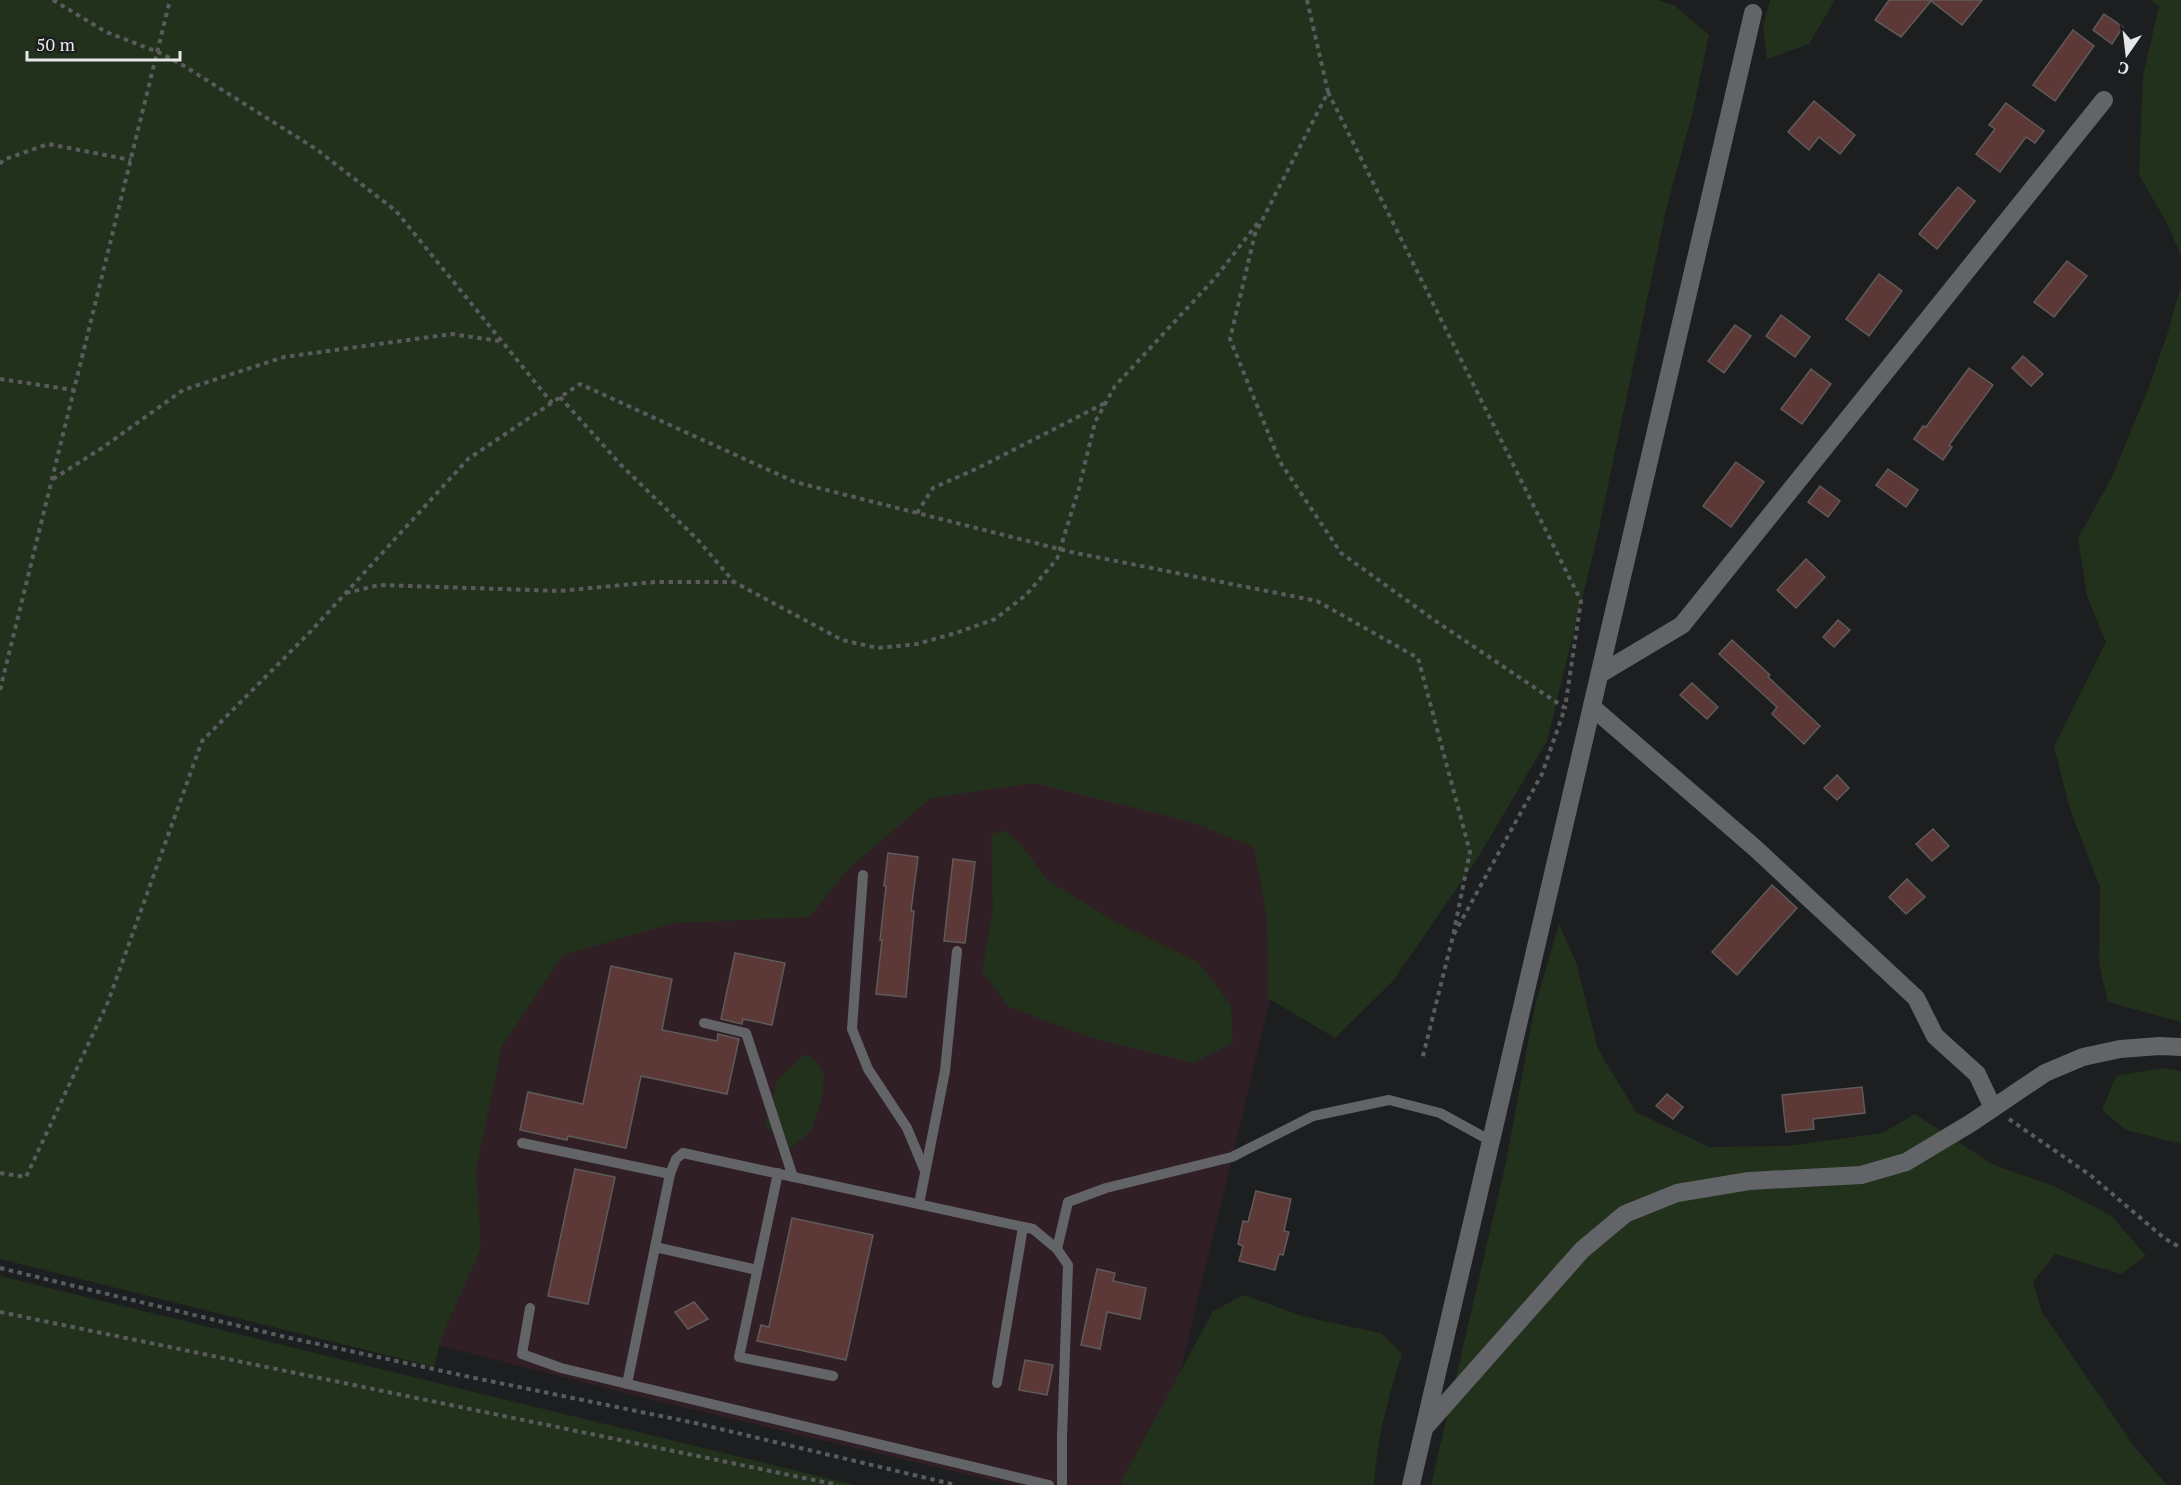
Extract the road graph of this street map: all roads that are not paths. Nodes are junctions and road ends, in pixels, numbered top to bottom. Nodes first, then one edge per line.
1 (1753, 13) dead end
2 (2104, 100) dead end
3 (1600, 674) junction
4 (1592, 707) junction
5 (863, 874) dead end
6 (957, 951) dead end
7 (704, 1023) dead end
8 (2181, 1047) edge
9 (1993, 1108) junction
10 (1491, 1141) junction
11 (522, 1143) dead end
12 (925, 1171) junction
13 (778, 1173) junction
14 (670, 1174) junction
15 (793, 1177) junction
16 (919, 1204) junction
17 (1023, 1227) junction
18 (655, 1247) junction
19 (1057, 1249) junction
20 (757, 1270) junction
21 (530, 1308) dead end
22 (833, 1376) dead end
23 (627, 1383) junction
24 (997, 1383) dead end
25 (1425, 1427) junction
26 (1049, 1485) edge
27 (1062, 1485) edge
28 (1411, 1485) edge

1 - 3 street
2 - 3 street
3 - 4 street
4 - 9 street
4 - 10 street
5 - 12 lane
6 - 12 lane
7 - 15 lane
8 - 9 street
9 - 25 street
10 - 19 lane
10 - 25 street
11 - 14 lane
12 - 16 lane
13 - 14 lane
13 - 15 lane
13 - 20 lane
14 - 18 lane
15 - 16 lane
16 - 17 lane
17 - 19 lane
17 - 24 lane
18 - 20 lane
18 - 23 lane
19 - 27 lane
20 - 22 lane
21 - 23 lane
23 - 26 lane
25 - 28 street

